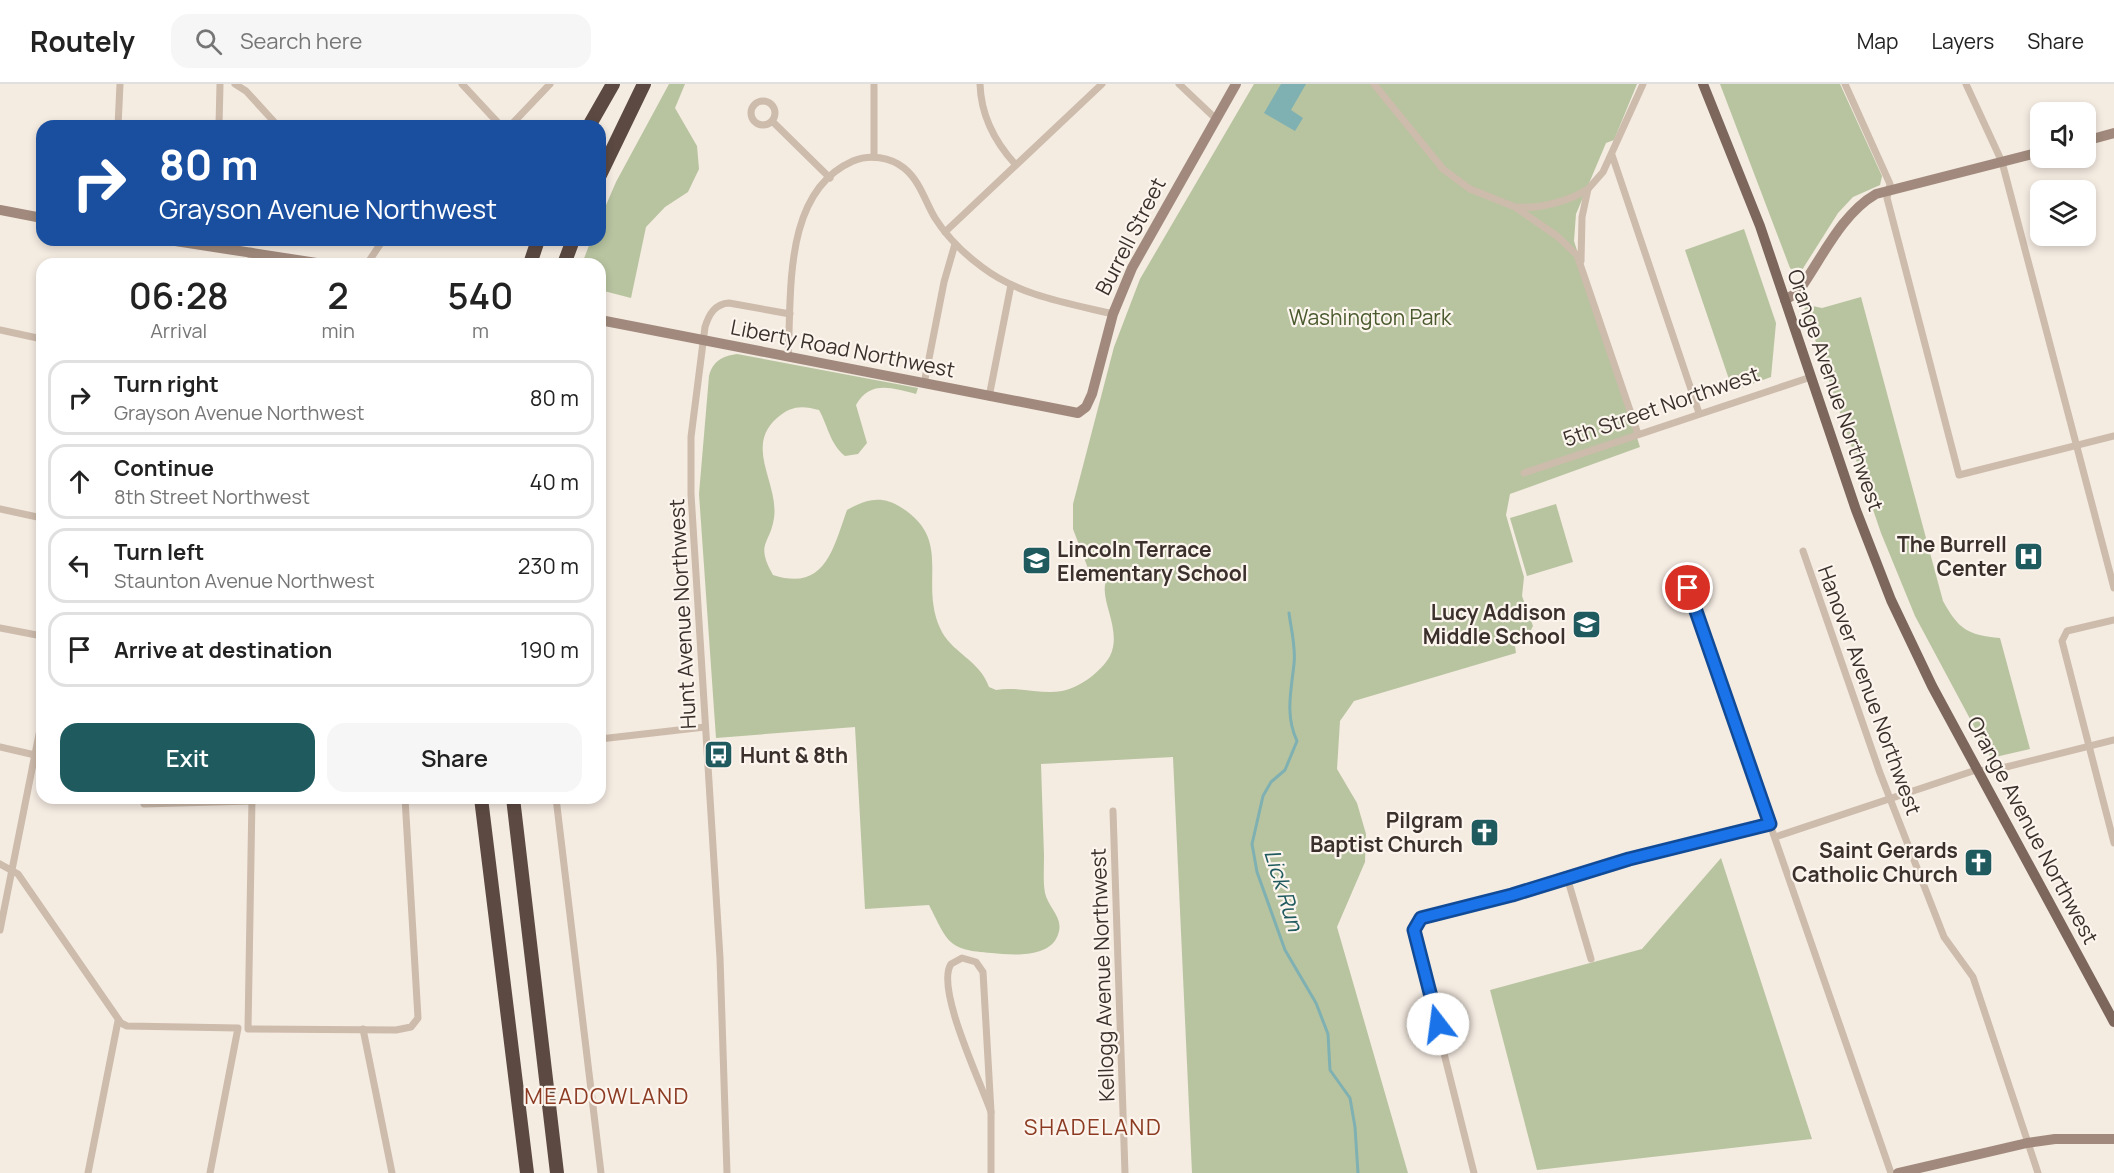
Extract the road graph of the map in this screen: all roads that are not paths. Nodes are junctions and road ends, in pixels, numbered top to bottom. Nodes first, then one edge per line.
1 (120, 84) edge
2 (220, 84) edge
3 (235, 84) edge
4 (462, 84) edge
5 (550, 84) edge
6 (613, 84) edge
7 (644, 84) edge
8 (874, 84) edge
9 (980, 84) edge
10 (1102, 84) edge
11 (1179, 84) edge
12 (1236, 84) edge
13 (1374, 84) edge
14 (1643, 84) edge
15 (1703, 84) edge
16 (1845, 84) edge
17 (1966, 84) edge
18 (1215, 118) junction
19 (118, 120) edge
20 (219, 120) edge
21 (273, 120) edge
22 (495, 120) edge
23 (516, 120) edge
24 (592, 120) edge
25 (772, 122) dead end
26 (2114, 134) edge
27 (2096, 138) edge
28 (1612, 155) junction
29 (2030, 155) edge
30 (874, 157) junction
31 (2002, 162) junction
32 (606, 163) edge
33 (1015, 164) junction
34 (830, 178) junction
35 (1588, 189) junction
36 (1890, 191) junction
37 (1515, 207) junction
38 (0, 210) edge
39 (36, 217) edge
40 (945, 232) junction
41 (955, 244) junction
42 (228, 246) edge
43 (251, 251) junction
44 (251, 258) edge
45 (290, 258) edge
46 (1582, 264) junction
47 (1011, 285) junction
48 (1785, 300) junction
49 (790, 314) junction
50 (1113, 314) junction
51 (606, 321) edge
52 (0, 330) edge
53 (36, 338) edge
54 (704, 340) junction
55 (788, 357) junction
56 (1811, 377) junction
57 (924, 384) junction
58 (989, 397) junction
59 (1078, 413) joint
60 (1699, 413) junction
61 (1638, 434) junction
62 (2114, 436) edge
63 (2077, 445) junction
64 (1524, 473) dead end
65 (0, 509) edge
66 (36, 517) edge
67 (1803, 551) dead end
68 (1688, 588) dead end
69 (2114, 588) edge
70 (2114, 620) edge
71 (0, 628) edge
72 (36, 635) edge
73 (705, 727) junction
74 (606, 738) edge
75 (2114, 740) edge
76 (0, 747) edge
77 (2089, 747) junction
78 (36, 750) edge
79 (35, 755) junction
80 (1979, 770) junction
81 (1890, 800) junction
82 (252, 804) edge
83 (405, 804) edge
84 (482, 804) edge
85 (514, 804) edge
86 (556, 804) edge
87 (1113, 811) dead end
88 (1770, 824) junction
89 (1775, 837) junction
90 (2114, 843) edge
91 (0, 864) edge
92 (12, 869) junction
93 (1567, 877) junction
94 (0, 930) edge
95 (1591, 959) dead end
96 (118, 1021) junction
97 (2114, 1022) edge
98 (363, 1029) junction
99 (991, 1112) junction
100 (2114, 1139) edge
101 (2027, 1143) junction
102 (88, 1173) edge
103 (210, 1173) edge
104 (392, 1173) edge
105 (527, 1173) edge
106 (558, 1173) edge
107 (601, 1173) edge
108 (727, 1173) edge
109 (991, 1173) edge
110 (1125, 1173) edge
111 (1474, 1173) edge
112 (1891, 1173) edge
113 (1898, 1173) edge
114 (2038, 1173) edge

1 - 19 street
2 - 20 street
3 - 21 street
4 - 22 street
5 - 23 street
6 - 24 highway
7 - 32 highway
8 - 30 street
9 - 33 street
10 - 33 street
11 - 18 street
12 - 18 street, Burrell Street
13 - 37 street
14 - 28 street
15 - 48 main road, Orange Avenue Northwest
16 - 36 street
17 - 31 street
18 - 50 street, Burrell Street
25 - 34 street
26 - 27 street
28 - 35 street
28 - 60 street
29 - 31 street
30 - 34 street
30 - 40 street
31 - 36 street
31 - 63 street
33 - 40 street
34 - 49 street
35 - 37 street
35 - 46 street
36 - 48 street
36 - 63 street
37 - 46 street
38 - 39 street
40 - 41 street
41 - 47 street
41 - 57 street
42 - 43 street
43 - 44 street
43 - 45 street
46 - 61 street
47 - 50 street
47 - 58 street
48 - 56 main road, Orange Avenue Northwest
49 - 54 street, Hunt Avenue Northwest
49 - 55 street
50 - 59 street, Burrell Street
51 - 54 street, Liberty Road Northwest
52 - 53 street
54 - 55 street, Liberty Road Northwest
54 - 73 street, Hunt Avenue Northwest
55 - 57 street, Liberty Road Northwest
56 - 60 street, 5th Street Northwest
56 - 80 main road, Orange Avenue Northwest
57 - 58 street, Liberty Road Northwest
58 - 59 street, Liberty Road Northwest
60 - 61 street, 5th Street Northwest
61 - 64 street, 5th Street Northwest
62 - 63 street
63 - 69 street
65 - 66 street
67 - 81 street, Hanover Avenue Northwest
68 - 88 street
70 - 77 street
71 - 72 street
73 - 74 street
73 - 108 street, Hunt Avenue Northwest
75 - 77 street
76 - 79 street
77 - 80 street
77 - 90 street
78 - 79 street
79 - 92 street
80 - 81 street
80 - 97 main road, Orange Avenue Northwest
81 - 89 street
81 - 101 street, Hanover Avenue Northwest
82 - 98 street
83 - 98 street
84 - 105 highway
85 - 106 highway
86 - 107 street
87 - 110 street, Kellogg Avenue Northwest
88 - 89 street
88 - 93 street
89 - 112 street
91 - 92 street
92 - 94 street
92 - 96 street
93 - 95 street
93 - 111 street
96 - 102 street
96 - 103 street
98 - 104 street
99 - 99 street
99 - 109 street
100 - 101 street
101 - 113 street
101 - 114 street, Hanover Avenue Northwest

